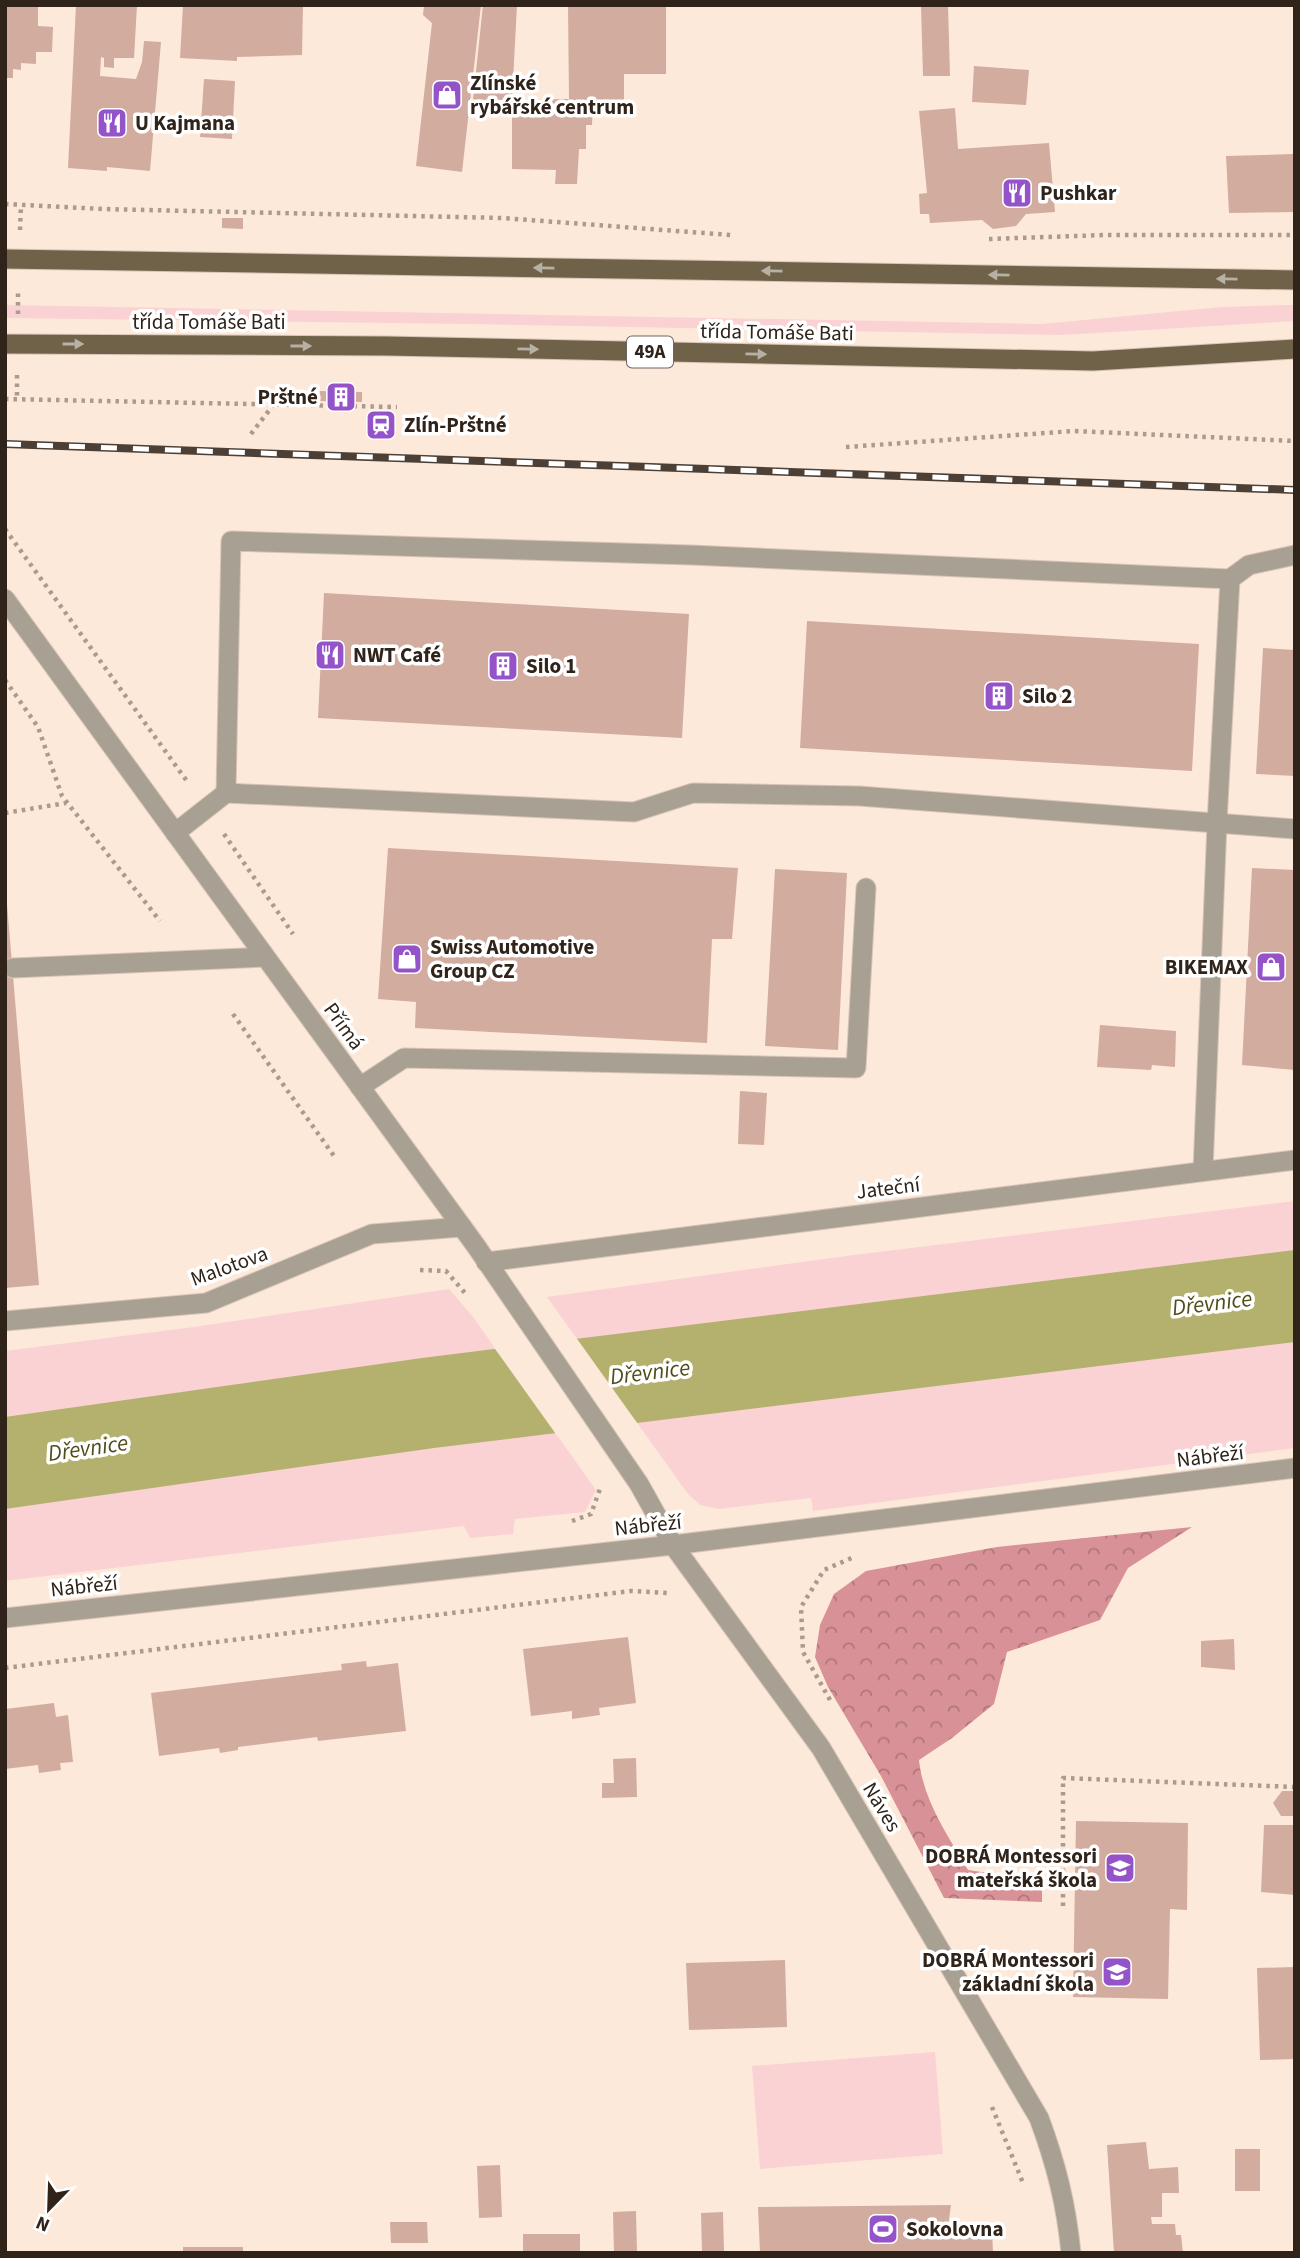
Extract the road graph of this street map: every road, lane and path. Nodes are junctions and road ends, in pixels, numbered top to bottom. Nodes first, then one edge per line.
1 (5, 204) edge
2 (20, 205) junction
3 (742, 235) dead end
4 (1295, 235) edge
5 (984, 240) dead end
6 (12, 259) edge
7 (1295, 280) edge
8 (11, 344) edge
9 (1295, 349) edge
10 (17, 398) junction
11 (5, 399) edge
12 (274, 404) junction
13 (397, 407) dead end
14 (251, 434) dead end
15 (1295, 441) edge
16 (846, 447) dead end
17 (1295, 555) edge
18 (1230, 579) junction
19 (5, 599) edge
20 (5, 680) edge
21 (226, 793) junction
22 (67, 803) junction
23 (5, 813) edge
24 (1217, 823) junction
25 (1295, 829) edge
26 (175, 833) junction
27 (866, 888) dead end
28 (160, 921) dead end
29 (265, 957) junction
30 (13, 968) dead end
31 (233, 1014) dead end
32 (360, 1087) junction
33 (334, 1156) dead end
34 (1295, 1160) edge
35 (1203, 1171) junction
36 (461, 1227) junction
37 (486, 1262) junction
38 (420, 1270) dead end
39 (469, 1297) dead end
40 (5, 1321) edge
41 (1295, 1468) edge
42 (639, 1484) joint
43 (600, 1490) dead end
44 (569, 1522) dead end
45 (673, 1545) junction
46 (857, 1556) dead end
47 (671, 1593) dead end
48 (5, 1618) edge
49 (5, 1668) edge
50 (836, 1712) dead end
51 (1295, 1787) edge
52 (1063, 1906) dead end
53 (991, 2106) dead end
54 (1025, 2193) dead end
55 (1070, 2253) edge

1 - 2 path
2 - 3 path
2 - 6 path
4 - 5 path
7 -> 6 main road
6 - 8 path
8 -> 9 main road, třída Tomáše Bati / 49A
8 - 10 path
10 - 11 path
10 - 12 path
12 - 13 path
12 - 14 path
15 - 16 path
17 - 18 street
18 - 21 street
18 - 24 street
19 - 26 street, Přímá
20 - 22 path
21 - 24 street
21 - 26 street
22 - 23 path
22 - 28 path
24 - 25 street
24 - 35 street
26 - 29 street, Přímá
27 - 32 street
29 - 30 street
29 - 32 street, Přímá
31 - 33 path
32 - 36 street, Přímá
34 - 35 street, Jateční
35 - 37 street, Jateční
36 - 37 street, Přímá
36 - 40 street, Malotova
37 - 42 street, Přímá
38 - 39 path
41 - 45 street, Nábřeží
42 - 45 street, Náves
43 - 44 path
45 - 48 street, Nábřeží
45 - 55 street, Náves
46 - 50 path
47 - 49 path
51 - 52 path
53 - 54 path

